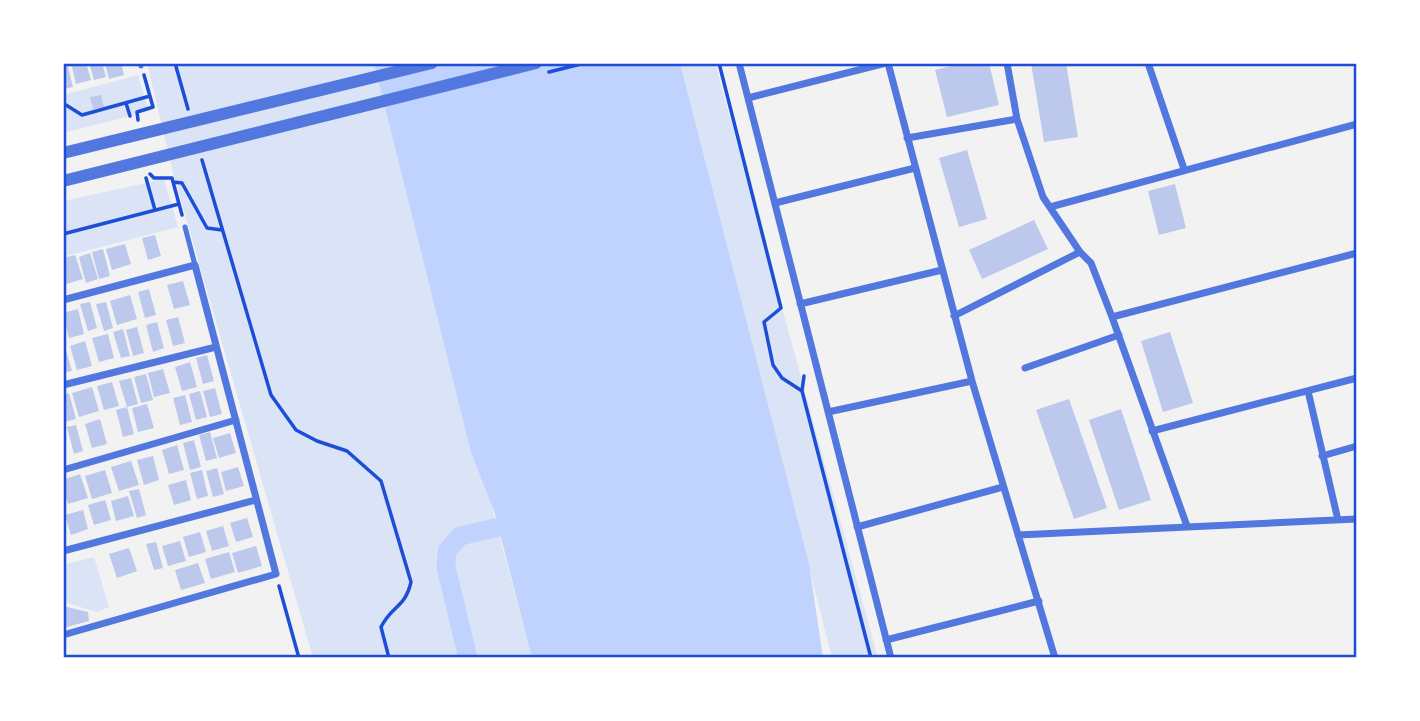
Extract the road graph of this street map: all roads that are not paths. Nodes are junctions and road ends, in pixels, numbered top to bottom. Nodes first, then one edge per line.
1 (432, 63) edge
2 (536, 63) edge
3 (738, 63) edge
4 (887, 63) edge
5 (1007, 63) edge
6 (1148, 63) edge
7 (748, 98) junction
8 (1017, 119) junction
9 (1357, 124) edge
10 (907, 138) junction
11 (63, 153) edge
12 (915, 168) junction
13 (1184, 169) junction
14 (63, 181) edge
15 (775, 203) junction
16 (1050, 207) junction
17 (185, 228) road end
18 (1080, 252) junction
19 (1357, 253) edge
20 (195, 265) junction
21 (942, 270) junction
22 (63, 300) edge
23 (800, 304) junction
24 (954, 316) junction
25 (1112, 317) junction
26 (1119, 335) junction
27 (216, 347) junction
28 (1025, 368) dead end
29 (1357, 378) edge
30 (972, 381) junction
31 (63, 384) edge
32 (1308, 391) junction
33 (828, 412) junction
34 (236, 420) junction
35 (1152, 431) junction
36 (1357, 446) edge
37 (1322, 456) junction
38 (63, 470) edge
39 (1003, 487) junction
40 (257, 499) junction
41 (1357, 519) edge
42 (1338, 520) junction
43 (1187, 526) junction
44 (857, 527) junction
45 (1018, 535) junction
46 (63, 551) edge
47 (1039, 601) junction
48 (63, 635) edge
49 (886, 640) junction
50 (891, 658) edge
51 (1055, 658) edge

1 - 11 street
2 - 14 street
3 - 7 street
4 - 7 street
4 - 10 street
5 - 8 street
6 - 13 street
7 - 15 street
8 - 10 street
8 - 16 street
9 - 13 street
10 - 12 street
12 - 15 street
12 - 21 street
13 - 16 street
15 - 23 street
16 - 18 street
17 - 20 lane
18 - 24 street
18 - 25 street
19 - 25 street
20 - 22 street
20 - 27 street
21 - 23 street
21 - 24 street
23 - 33 street
24 - 30 street
25 - 26 street
26 - 28 street
26 - 35 street
27 - 31 street
27 - 34 street
29 - 32 street
30 - 33 street
30 - 39 street
32 - 35 street
32 - 37 street
33 - 44 street
34 - 38 street
34 - 40 street
35 - 43 street
36 - 37 street
37 - 42 street
39 - 44 street
39 - 45 street
40 - 46 street
40 - 48 street
41 - 42 street
42 - 43 street
43 - 45 street
44 - 49 street
45 - 47 street
47 - 49 street
47 - 51 street
49 - 50 street

